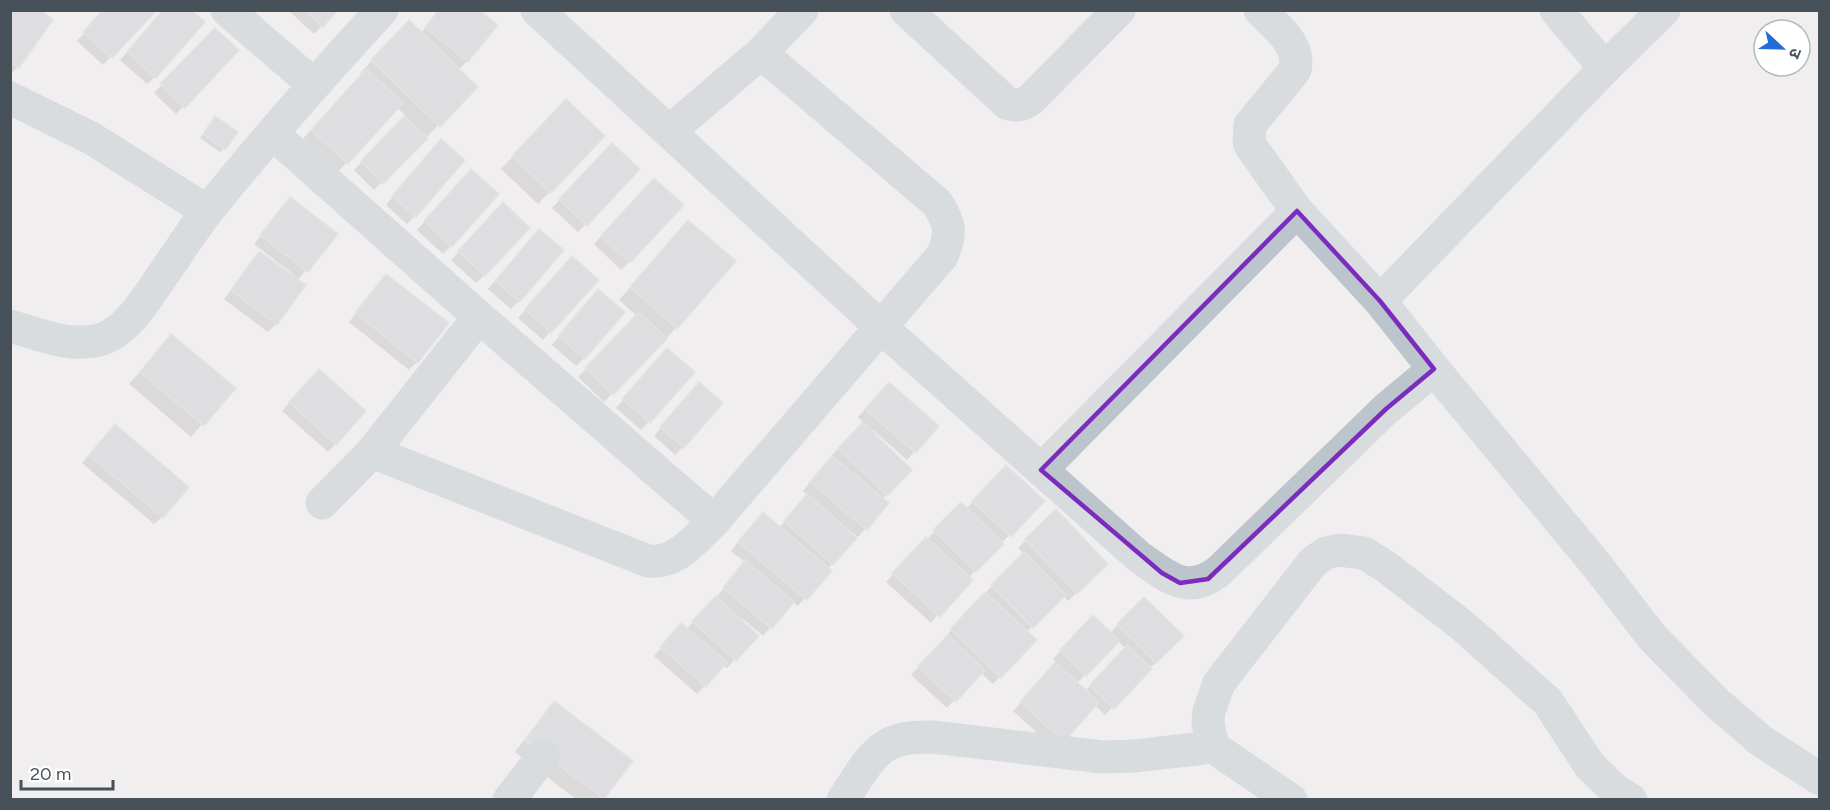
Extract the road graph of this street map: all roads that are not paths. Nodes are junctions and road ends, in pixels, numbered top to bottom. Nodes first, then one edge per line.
1 (227, 10) edge
2 (382, 10) edge
3 (537, 10) edge
4 (802, 10) edge
5 (906, 10) edge
6 (1119, 10) edge
7 (1260, 10) edge
8 (1556, 10) edge
9 (1664, 10) edge
10 (761, 53) junction
11 (1605, 68) junction
12 (313, 84) junction
13 (10, 98) edge
14 (670, 131) junction
15 (273, 134) junction
16 (207, 211) junction
17 (1297, 211) junction
18 (1380, 301) junction
19 (478, 317) junction
20 (10, 326) edge
21 (882, 328) junction
22 (1434, 369) junction
23 (372, 452) junction
24 (1041, 470) junction
25 (322, 503) dead end
26 (714, 521) junction
27 (1213, 747) junction
28 (544, 755) dead end
29 (1815, 767) edge
30 (509, 800) edge
31 (843, 800) edge
32 (1292, 800) edge
33 (1631, 800) edge

1 - 12 street
2 - 12 street
3 - 14 street
4 - 10 street
5 - 6 street
7 - 17 street
8 - 11 street
9 - 11 street
10 - 14 street
10 - 21 street
11 - 18 street
12 - 15 street
13 - 16 street
14 - 21 street
15 - 16 street
15 - 19 street
16 - 20 street
17 - 18 street
17 - 24 street
18 - 22 street
19 - 23 street
19 - 26 street
21 - 24 street
21 - 26 street
22 - 24 street
22 - 29 street
23 - 25 street
23 - 26 street
27 - 31 street
27 - 32 street
27 - 33 street
28 - 30 street

